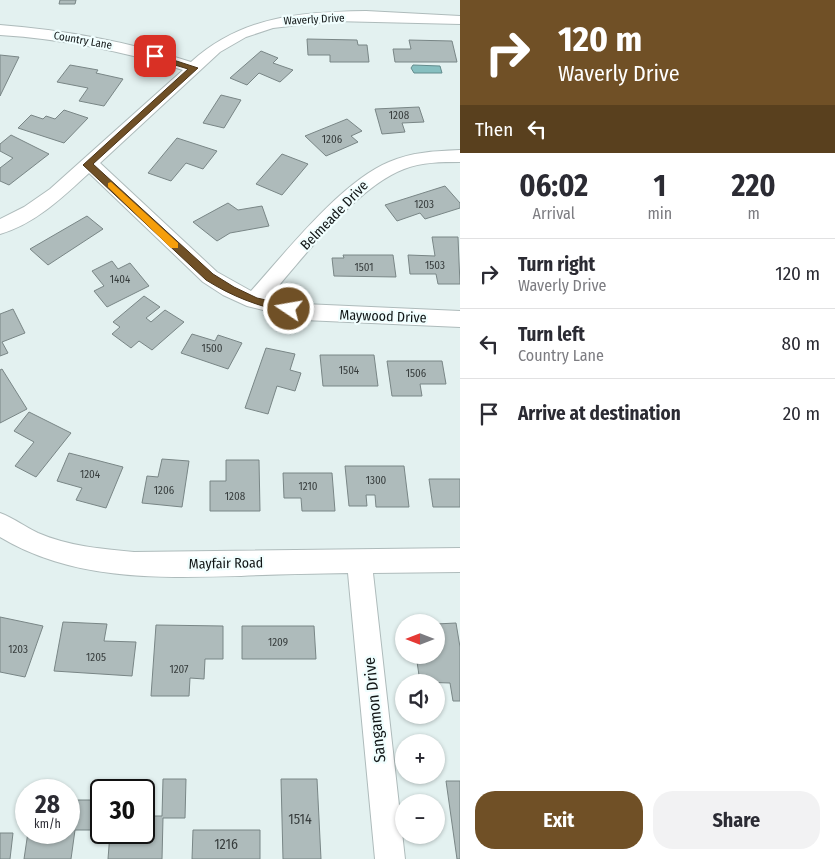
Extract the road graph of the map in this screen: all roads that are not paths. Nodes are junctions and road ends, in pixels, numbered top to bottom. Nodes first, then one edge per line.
1 (460, 20) edge
2 (0, 30) edge
3 (194, 68) junction
4 (460, 156) edge
5 (87, 165) junction
6 (0, 227) edge
7 (254, 301) junction
8 (460, 319) edge
9 (0, 524) edge
10 (460, 560) edge
11 (359, 561) junction
12 (390, 859) edge

1 - 3 street, Waverly Drive
2 - 3 street, Country Lane
3 - 5 street, Waverly Drive
4 - 7 street, Belmeade Drive
5 - 6 street, Waverly Drive
5 - 7 street, Maywood Drive
7 - 8 street, Maywood Drive
9 - 11 street, Mayfair Road
10 - 11 street, Mayfair Road
11 - 12 street, Sangamon Drive

